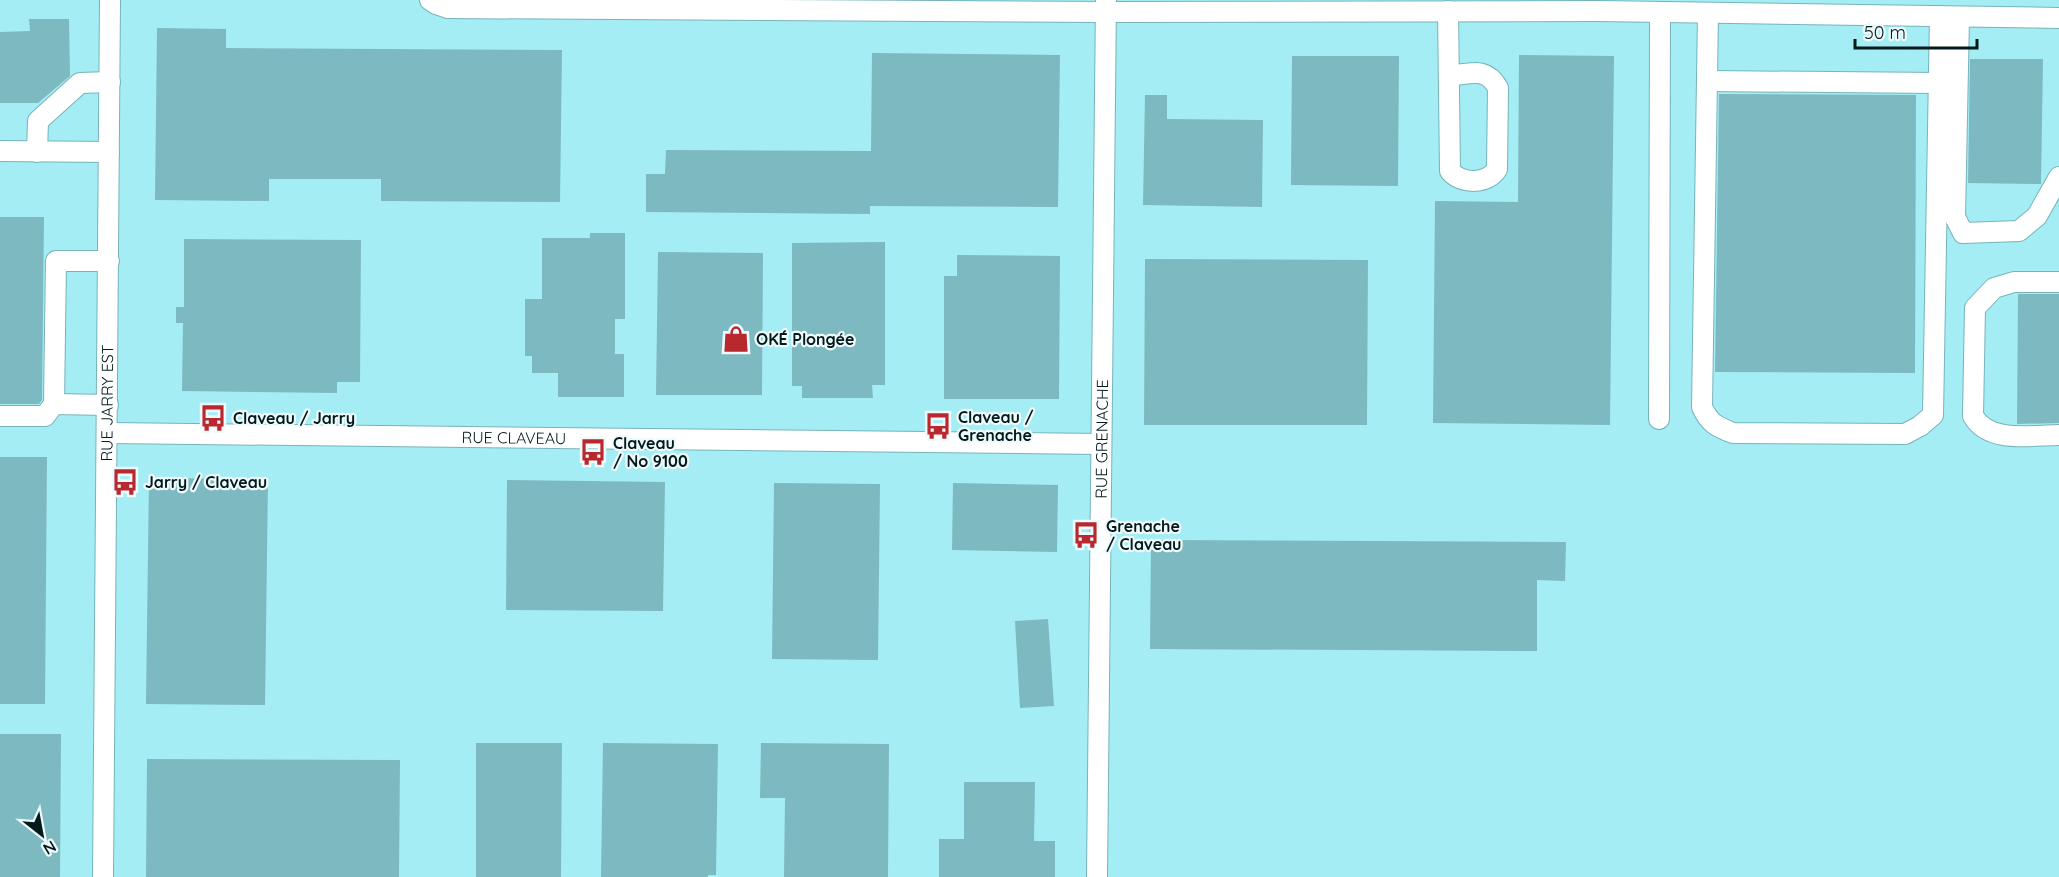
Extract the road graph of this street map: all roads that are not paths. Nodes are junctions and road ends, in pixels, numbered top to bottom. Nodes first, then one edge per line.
1 (110, 0) edge
2 (430, 0) edge
3 (599, 4) edge
4 (695, 5) edge
5 (1106, 6) edge
6 (1598, 6) edge
7 (1786, 7) edge
8 (1857, 8) edge
9 (1448, 11) junction
10 (1660, 12) junction
11 (2055, 12) edge
12 (1708, 13) junction
13 (1950, 17) junction
14 (1449, 76) junction
15 (1707, 81) junction
16 (110, 82) junction
17 (1940, 83) junction
18 (0, 151) edge
19 (37, 152) junction
20 (110, 152) junction
21 (2059, 177) edge
22 (109, 261) junction
23 (2059, 282) edge
24 (54, 404) junction
25 (108, 405) junction
26 (0, 416) edge
27 (1659, 419) dead end
28 (108, 434) junction
29 (2059, 435) edge
30 (1101, 444) junction
31 (103, 877) edge
32 (1097, 877) edge

1 - 16 street, RUE JARRY EST
2 - 3 street
3 - 4 street
4 - 5 street
5 - 9 street
5 - 30 street, RUE GRENACHE
6 - 9 street
6 - 10 street
7 - 8 street
7 - 12 street
8 - 13 street
9 - 14 street
10 - 12 street
10 - 27 street
11 - 13 street
12 - 15 street
13 - 17 street
13 - 21 street
14 - 14 street
15 - 17 street
15 - 17 street
16 - 19 street
16 - 20 street, RUE JARRY EST
18 - 19 street
19 - 20 street
20 - 22 street, RUE JARRY EST
22 - 24 street
22 - 25 street, RUE JARRY EST
23 - 29 street
24 - 25 street
24 - 26 street
25 - 28 street, RUE JARRY EST
28 - 30 street, RUE CLAVEAU
28 - 31 street, RUE JARRY EST
30 - 32 street, RUE GRENACHE

